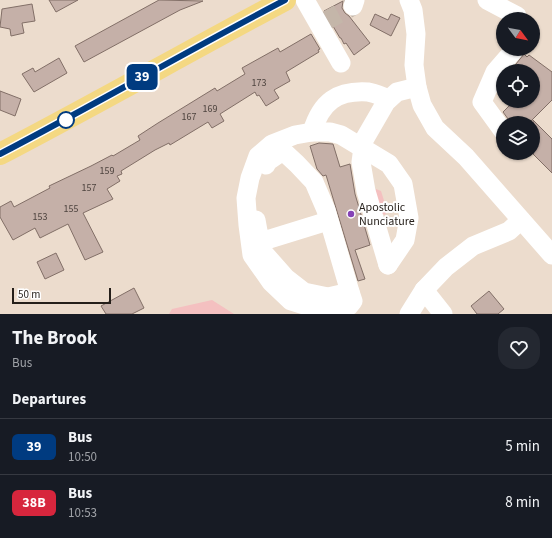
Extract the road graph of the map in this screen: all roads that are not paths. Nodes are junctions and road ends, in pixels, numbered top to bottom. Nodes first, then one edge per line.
1 (284, 0) edge
2 (305, 0) edge
3 (409, 0) edge
4 (487, 0) edge
5 (510, 12) edge
6 (509, 56) edge
7 (341, 63) dead end
8 (417, 86) junction
9 (389, 99) junction
10 (496, 121) edge
11 (312, 132) junction
12 (363, 148) junction
13 (0, 154) edge
14 (521, 220) junction
15 (328, 221) junction
16 (260, 242) junction
17 (552, 255) edge
18 (424, 290) junction
19 (350, 292) junction
20 (409, 314) edge
21 (443, 314) edge

1 - 13 main road
2 - 7 lane
3 - 8 lane
4 - 5 lane
6 - 10 lane
8 - 9 lane
8 - 14 lane
9 - 11 lane
9 - 12 lane
11 - 12 lane
11 - 19 lane
12 - 12 lane
14 - 17 lane
14 - 18 lane
15 - 16 lane
15 - 16 lane
15 - 19 lane
16 - 19 lane
18 - 20 lane
18 - 21 lane

